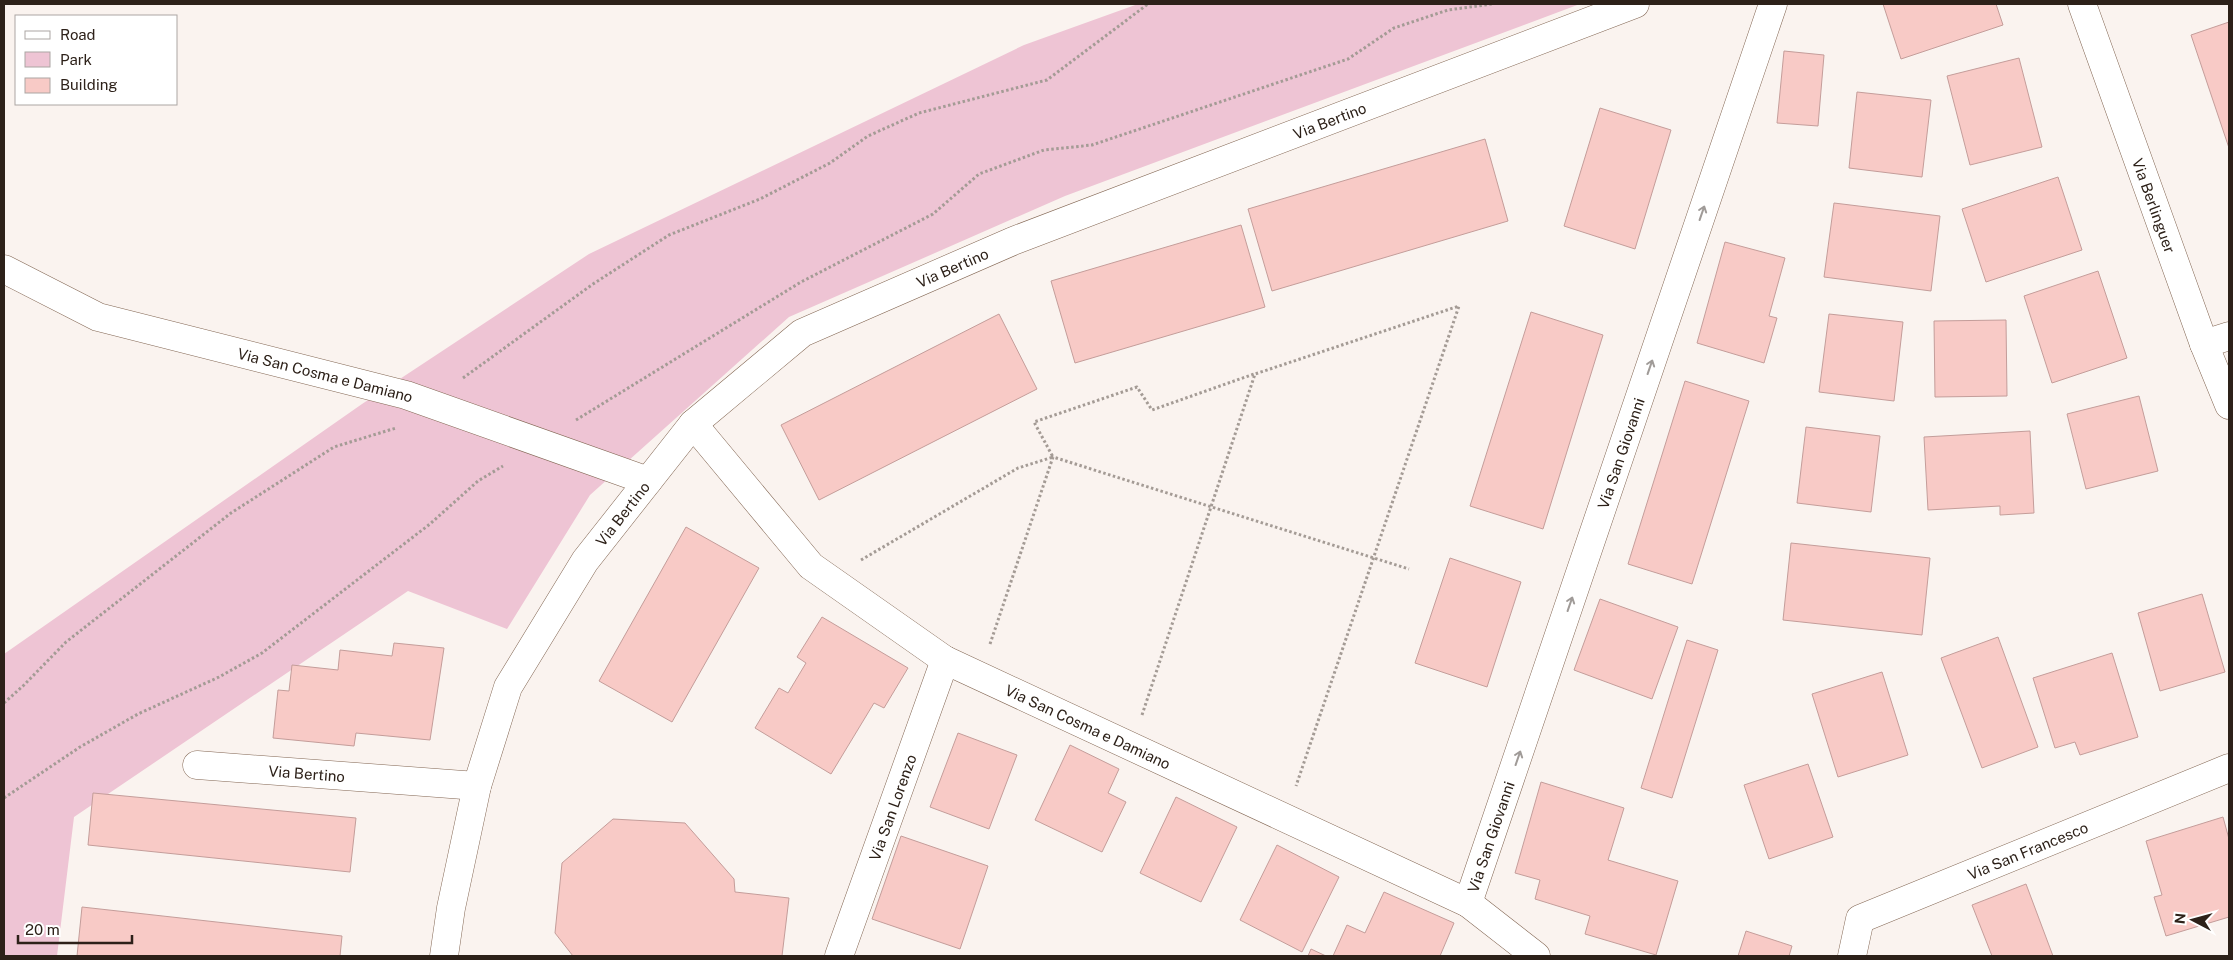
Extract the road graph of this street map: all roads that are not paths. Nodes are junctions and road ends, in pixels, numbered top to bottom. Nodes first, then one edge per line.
1 (1635, 4) edge
2 (1773, 4) edge
3 (2082, 4) edge
4 (4, 269) edge
5 (2217, 340) edge
6 (2229, 406) edge
7 (693, 424) junction
8 (648, 481) junction
9 (945, 660) junction
10 (197, 765) dead end
11 (2229, 768) edge
12 (477, 786) junction
13 (1468, 903) junction
14 (444, 956) edge
15 (839, 956) edge
16 (1536, 956) edge
17 (1852, 956) edge

1 - 7 street, Via Bertino
13 -> 2 street, Via San Giovanni
3 - 5 street, Via Berlinguer
4 - 8 street, Via San Cosma e Damiano
5 - 6 street, Via Berlinguer
7 - 8 street, Via Bertino
7 - 9 street, Via San Cosma e Damiano
8 - 12 street, Via Bertino
9 - 13 street, Via San Cosma e Damiano
9 - 15 street, Via San Lorenzo
10 - 12 street, Via Bertino
11 - 17 street, Via San Francesco
12 - 14 street, Via Bertino
13 - 16 street, Via San Cosma e Damiano

